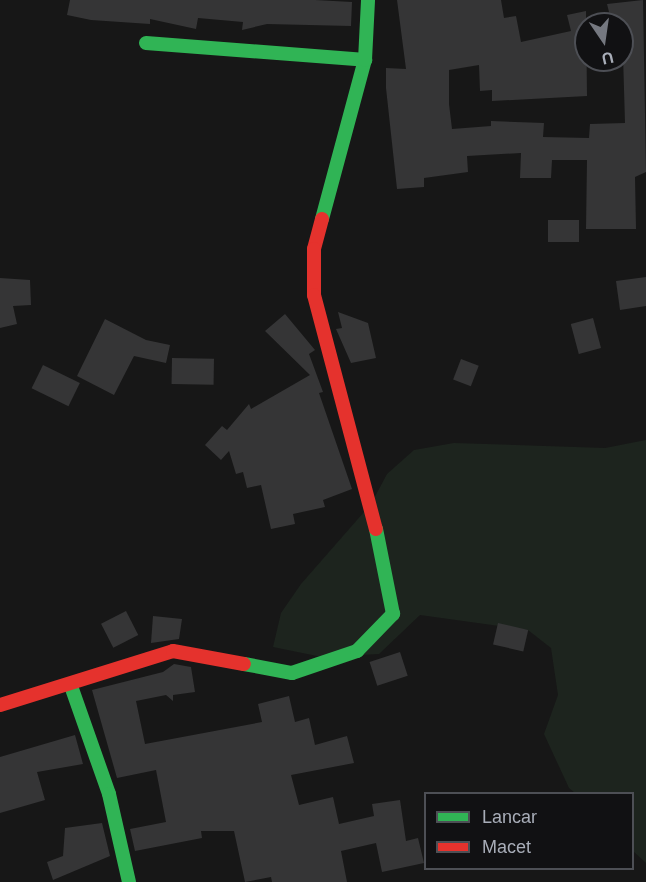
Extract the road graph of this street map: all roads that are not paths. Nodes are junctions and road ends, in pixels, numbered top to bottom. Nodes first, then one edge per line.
1 (368, 0) edge
2 (146, 43) dead end
3 (365, 60) junction
4 (71, 686) junction
5 (0, 705) edge
6 (129, 882) edge

1 - 3 street
2 - 3 street
3 - 4 street
4 - 5 street
4 - 6 street

